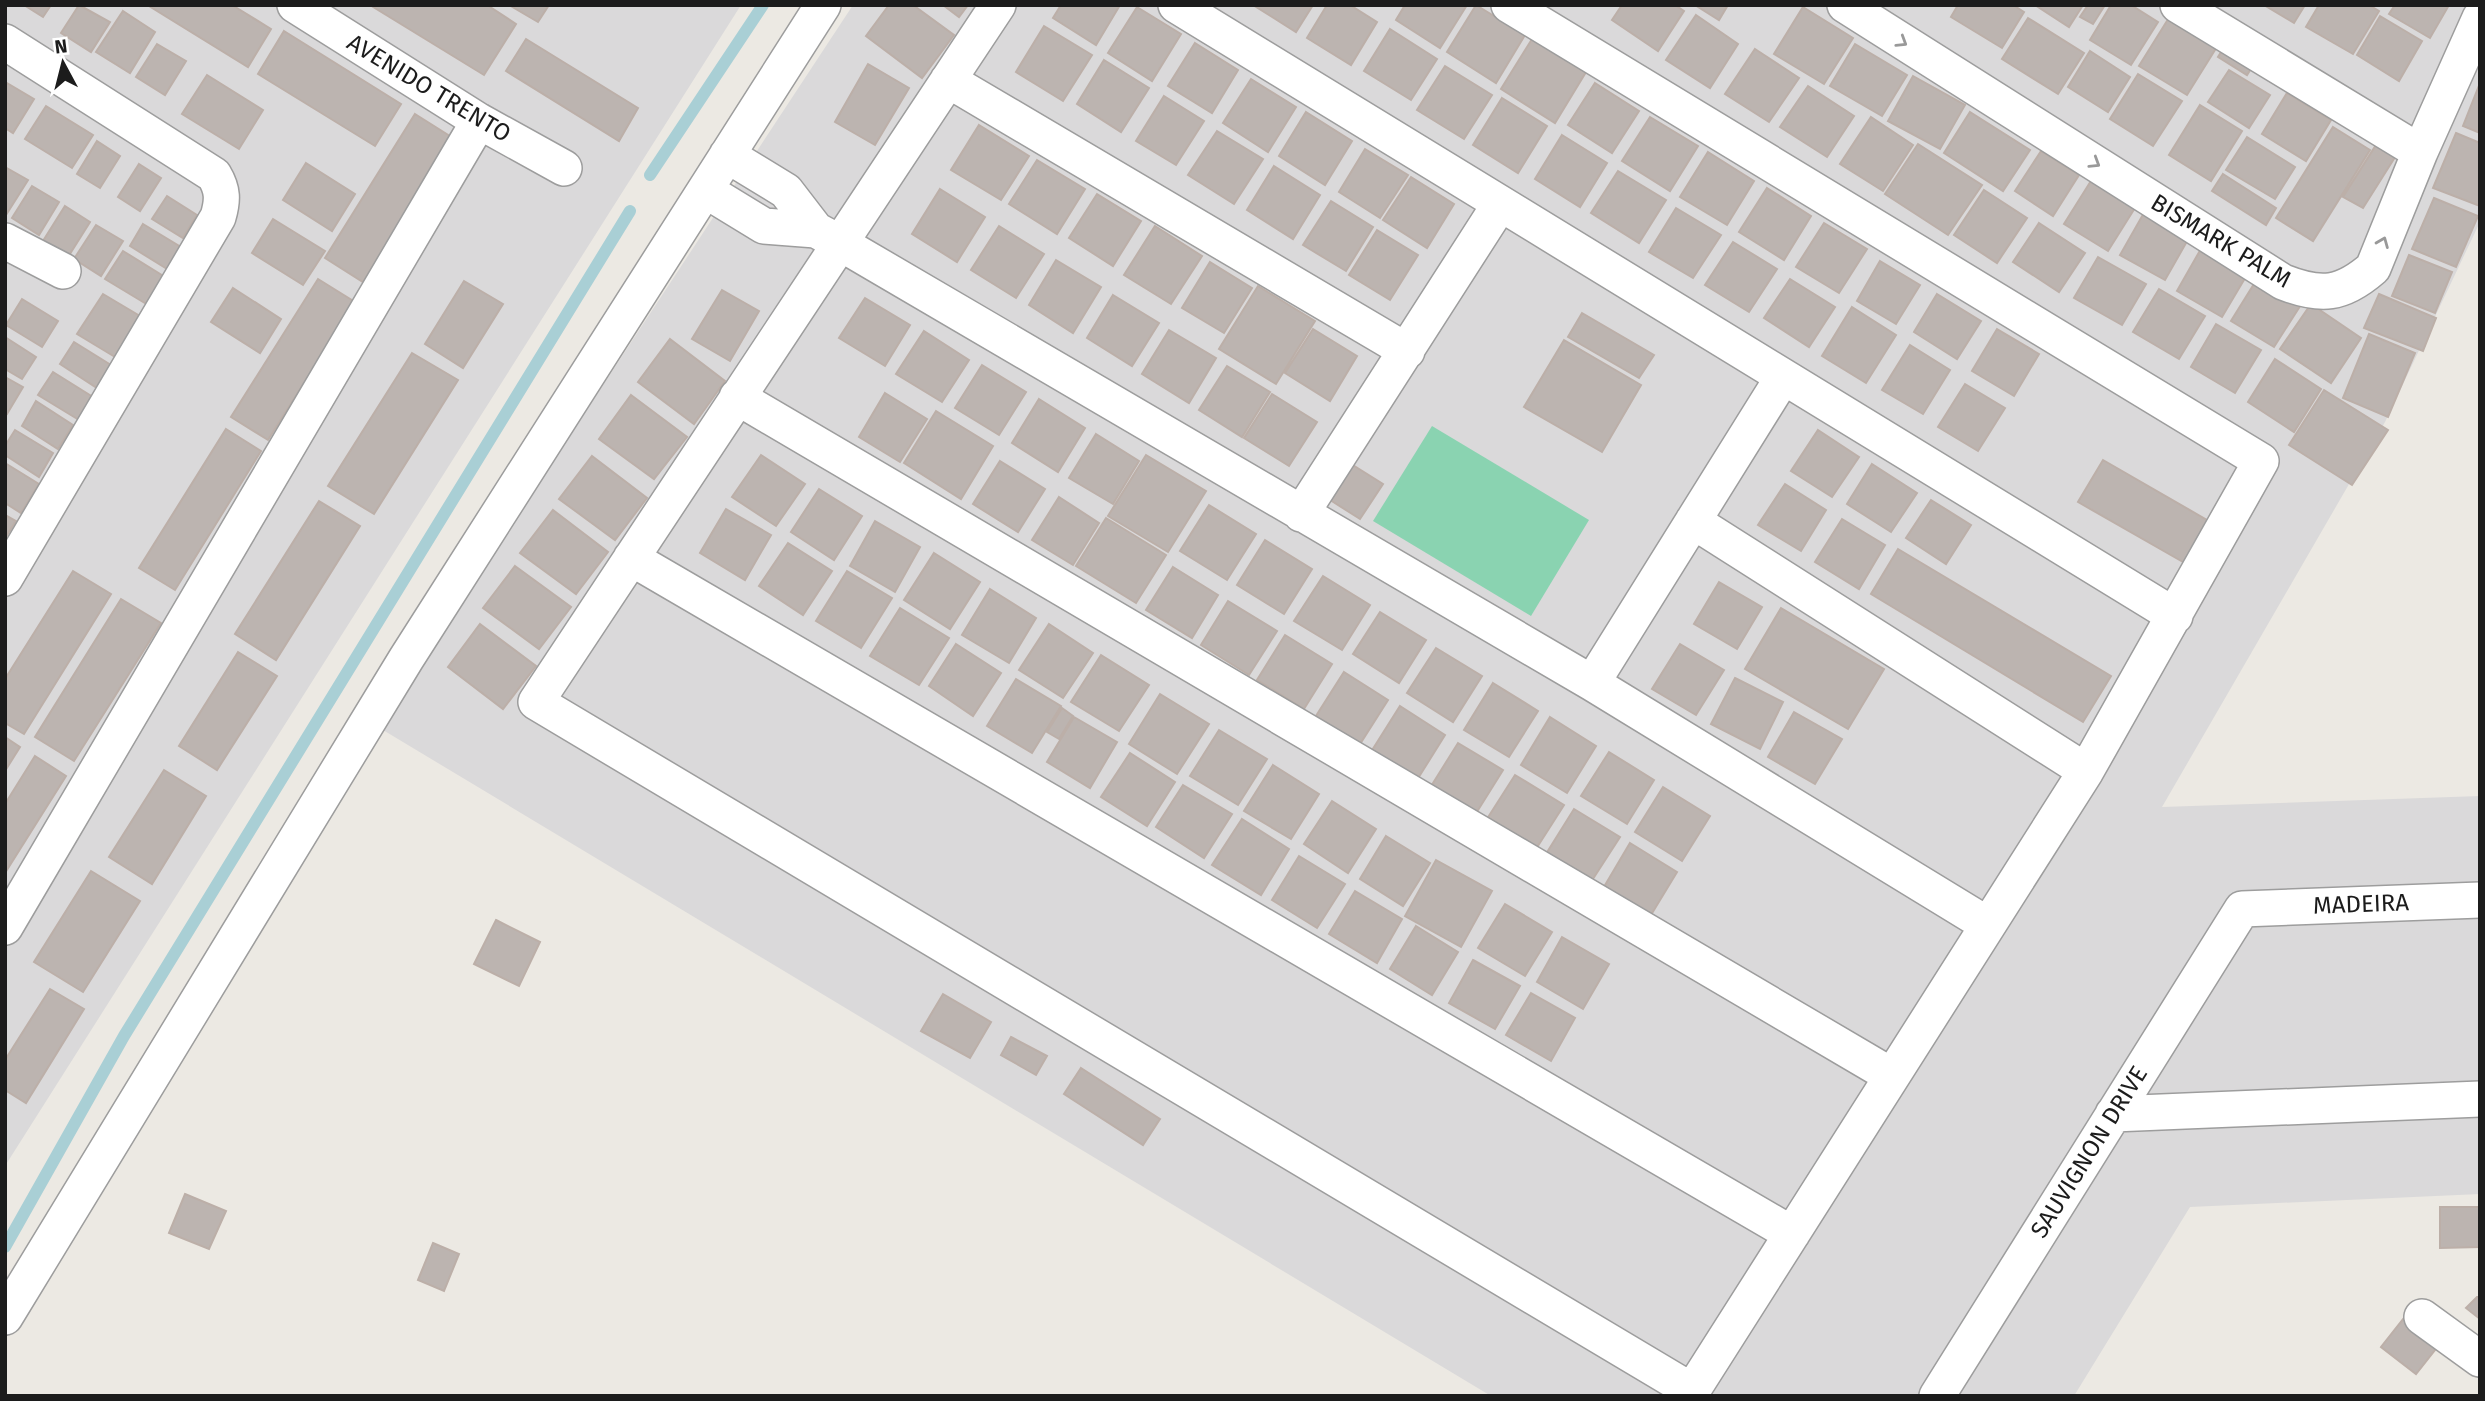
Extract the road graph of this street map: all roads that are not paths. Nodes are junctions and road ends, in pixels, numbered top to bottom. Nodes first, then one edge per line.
1 (295, 5) edge
2 (823, 5) edge
3 (998, 5) edge
4 (1176, 5) edge
5 (1509, 5) edge
6 (1845, 5) edge
7 (2178, 5) edge
8 (2480, 18) edge
9 (5, 42) edge
10 (948, 80) junction
11 (480, 121) junction
12 (2420, 152) junction
13 (727, 155) junction
14 (564, 168) dead end
15 (705, 190) junction
16 (1500, 204) junction
17 (828, 237) junction
18 (5, 241) edge
19 (63, 271) dead end
20 (1407, 351) junction
21 (1783, 377) junction
22 (737, 397) junction
23 (1301, 514) junction
24 (1693, 520) junction
25 (631, 558) junction
26 (5, 578) edge
27 (2175, 616) junction
28 (1592, 683) junction
29 (2086, 771) junction
30 (2480, 900) edge
31 (2242, 909) joint
32 (1988, 925) junction
33 (5, 927) edge
34 (1892, 1076) junction
35 (2480, 1099) edge
36 (2113, 1114) junction
37 (1792, 1234) junction
38 (5, 1317) edge
39 (2422, 1317) dead end
40 (2480, 1359) edge
41 (1937, 1396) edge

1 - 11 street, AVENIDO TRENTO
2 - 13 street
3 - 10 street
4 - 16 street
5 - 27 street
6 -> 12 street, BISMARK PALM
7 - 12 street
8 - 12 street, BISMARK PALM
9 - 26 street
10 - 17 street
10 - 20 street
11 - 14 street, AVENIDO TRENTO
11 - 33 street
13 - 15 street
13 - 17 street
15 - 17 street
15 - 38 street
16 - 20 street
16 - 21 street
17 - 22 street
17 - 23 street
18 - 19 street
20 - 23 street
21 - 24 street
21 - 27 street
22 - 25 street
22 - 34 street
23 - 28 street
24 - 28 street
24 - 29 street
25 - 37 street
25 - 37 street
27 - 29 street
28 - 32 street
29 - 32 street
30 - 31 street, MADEIRA
31 - 36 street, SAUVIGNON DRIVE
32 - 34 street
34 - 37 street
35 - 36 street
36 - 41 street, SAUVIGNON DRIVE
39 - 40 street

